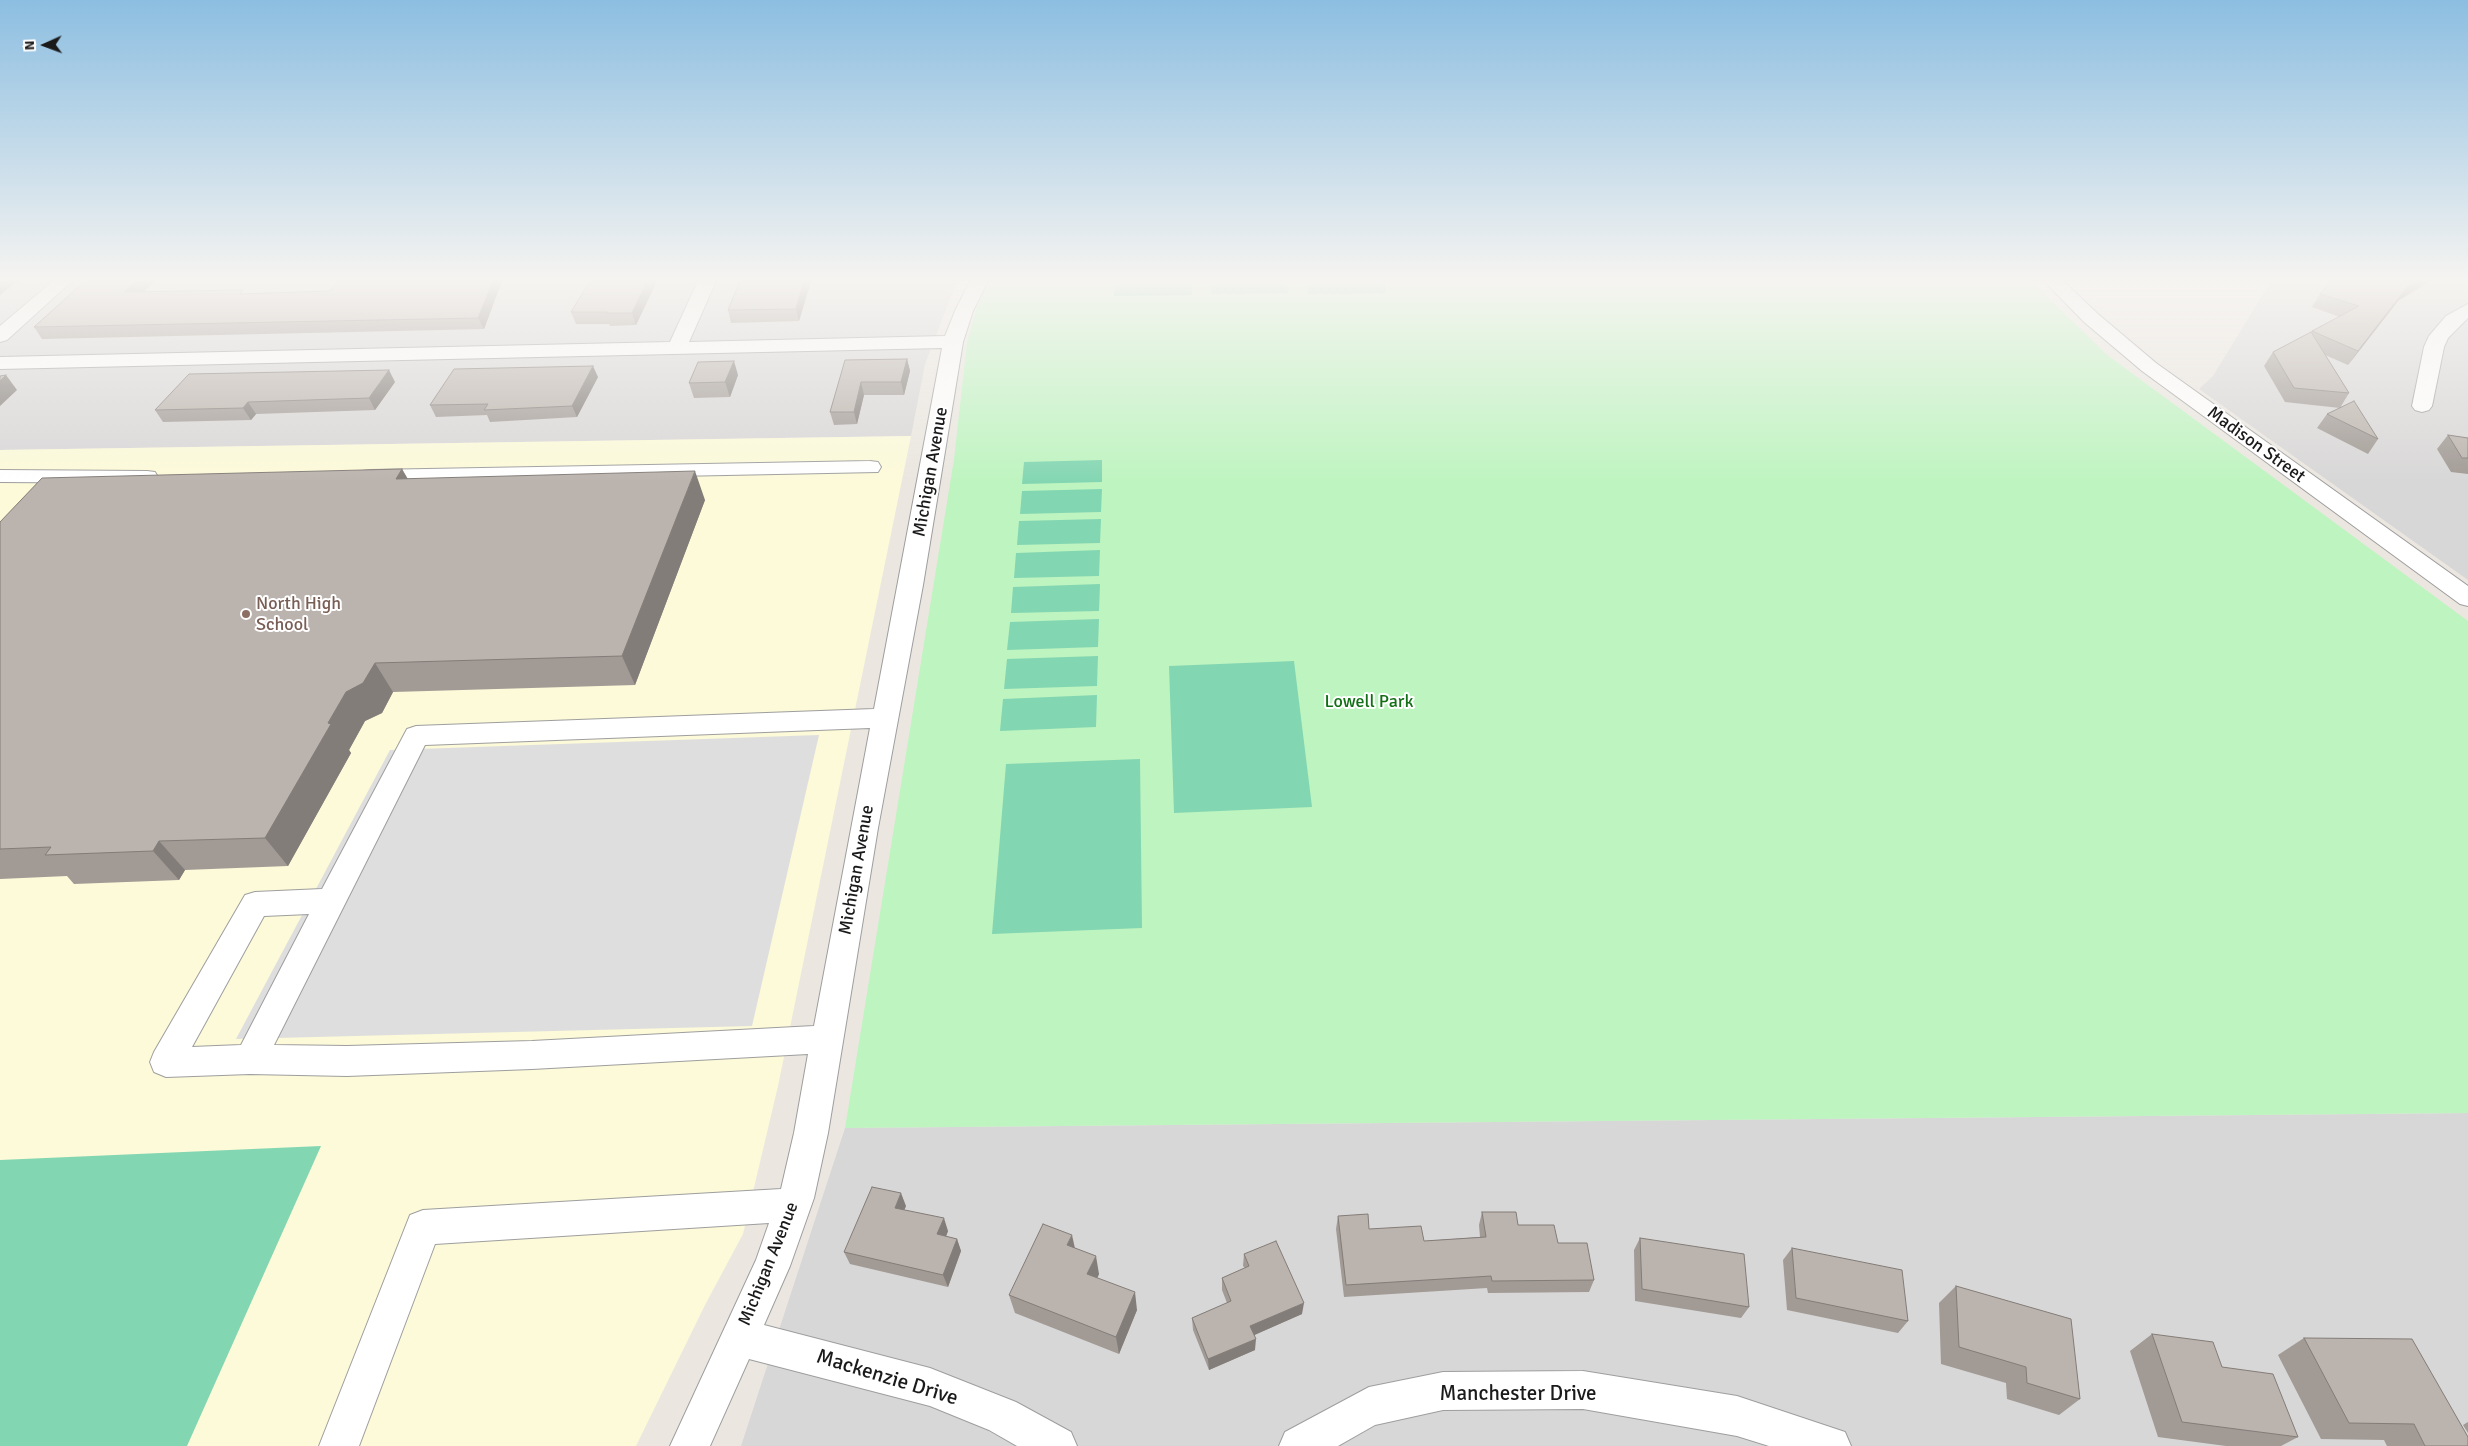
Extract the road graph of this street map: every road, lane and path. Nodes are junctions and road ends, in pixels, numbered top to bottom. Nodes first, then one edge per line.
1 (655, 348) edge
2 (952, 348) edge
3 (2127, 348) edge
4 (2434, 348) edge
5 (0, 363) edge
6 (2422, 406) dead end
7 (870, 467) dead end
8 (0, 476) edge
9 (65, 476) junction
10 (355, 476) edge
11 (169, 478) edge
12 (46, 495) edge
13 (2468, 598) edge
14 (886, 718) junction
15 (332, 900) junction
16 (827, 1039) junction
17 (250, 1060) junction
18 (793, 1206) junction
19 (739, 1337) junction
20 (340, 1446) edge
21 (690, 1446) edge
22 (1057, 1446) edge
23 (1300, 1446) edge
24 (1831, 1446) edge

1 - 5 street
2 - 14 street, Michigan Avenue
3 - 13 street, Madison Street
4 - 6 street
7 - 10 street
8 - 9 street
9 - 11 street
9 - 12 street
14 - 15 street
14 - 16 street, Michigan Avenue
15 - 17 street
15 - 17 street
16 - 17 street
16 - 18 street, Michigan Avenue
18 - 19 street, Michigan Avenue
18 - 20 street
19 - 21 street, Michigan Avenue
19 - 22 street, Mackenzie Drive
23 - 24 street, Manchester Drive

